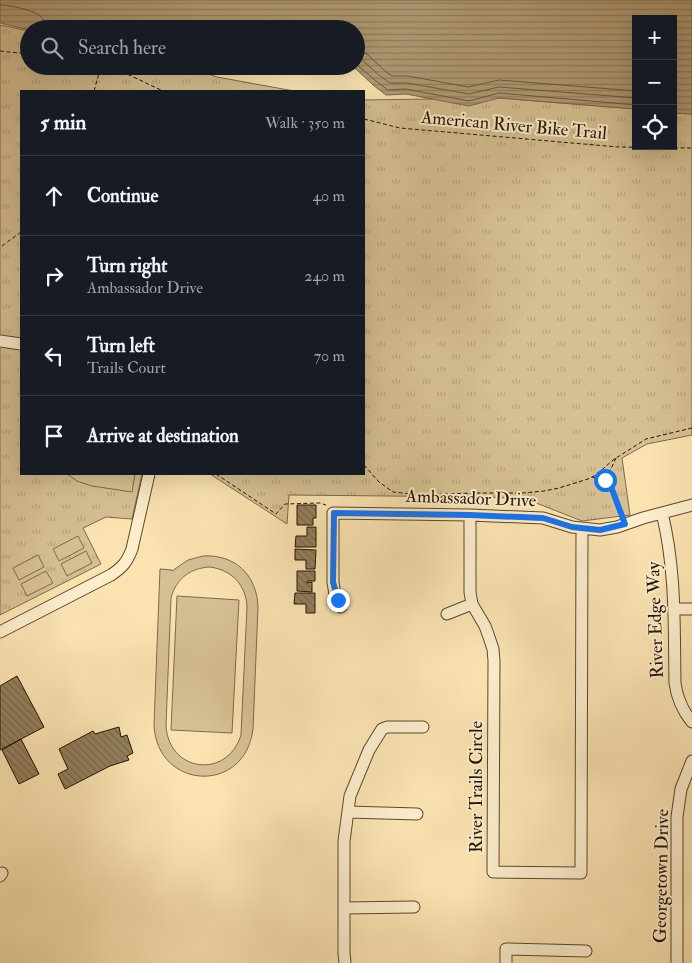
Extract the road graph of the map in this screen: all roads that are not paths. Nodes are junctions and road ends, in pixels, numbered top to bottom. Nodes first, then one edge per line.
1 (0, 341) edge
2 (20, 344) edge
3 (149, 475) edge
4 (692, 505) edge
5 (662, 513) junction
6 (470, 515) junction
7 (582, 529) junction
8 (472, 604) junction
9 (341, 607) dead end
10 (674, 609) junction
11 (692, 609) edge
12 (447, 614) dead end
13 (0, 632) edge
14 (692, 722) edge
15 (423, 728) dead end
16 (692, 761) edge
17 (348, 812) junction
18 (417, 814) dead end
19 (414, 907) dead end
20 (344, 908) junction
21 (586, 950) dead end
22 (345, 963) edge
23 (506, 963) edge
24 (677, 963) edge

1 - 2 street
3 - 13 street
4 - 5 street, Ambassador Drive
5 - 7 street, Ambassador Drive
5 - 10 street, River Edge Way
6 - 7 street, Ambassador Drive
6 - 8 street, River Trails Circle
6 - 9 street, Ambassador Drive
7 - 8 street, River Trails Circle
8 - 12 street
10 - 11 street
10 - 14 street, River Edge Way
15 - 17 street
16 - 24 street, Georgetown Drive
17 - 18 street
17 - 20 street
19 - 20 street
20 - 22 street
21 - 23 street

